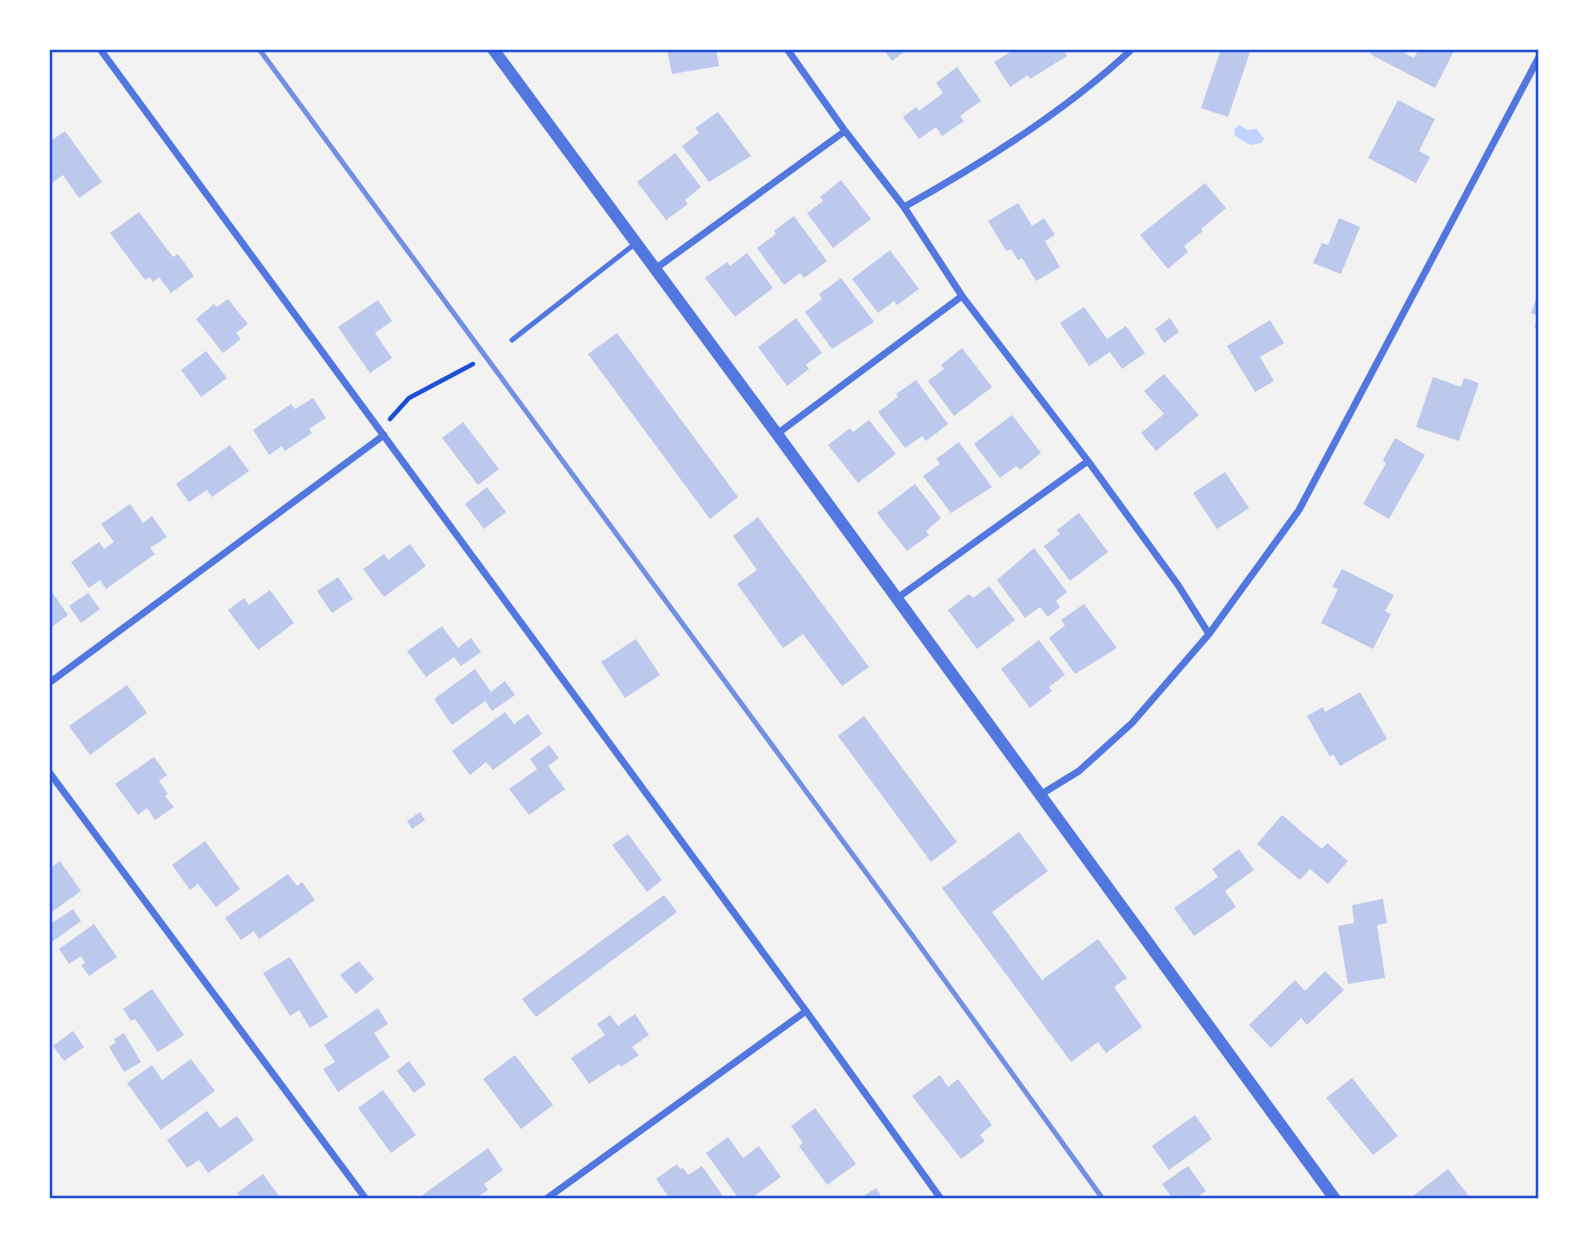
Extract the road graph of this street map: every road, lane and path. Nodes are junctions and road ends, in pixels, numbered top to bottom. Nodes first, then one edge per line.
1 (100, 49) edge
2 (493, 49) edge
3 (787, 49) edge
4 (1132, 49) edge
5 (1539, 57) edge
6 (845, 131) junction
7 (904, 207) junction
8 (636, 243) junction
9 (655, 269) junction
10 (962, 296) junction
11 (512, 340) dead end
12 (473, 364) dead end
13 (379, 427) junction
14 (777, 434) junction
15 (384, 435) junction
16 (1088, 461) junction
17 (896, 599) junction
18 (1209, 634) junction
19 (49, 683) edge
20 (49, 772) edge
21 (1040, 796) junction
22 (806, 1011) junction
23 (366, 1199) edge
24 (546, 1199) edge
25 (941, 1199) edge
26 (1335, 1199) edge

1 - 13 street
2 - 8 street
3 - 6 street
4 - 7 street
5 - 18 street
6 - 7 street
6 - 9 street
7 - 10 street
8 - 9 street
8 - 11 lane
9 - 14 street
10 - 14 street
10 - 16 street
12 - 13 path
13 - 15 street
14 - 17 street
15 - 19 street
15 - 22 street
16 - 17 street
16 - 18 street
17 - 21 street
18 - 21 street
20 - 23 street
21 - 26 street
22 - 24 street
22 - 25 street

